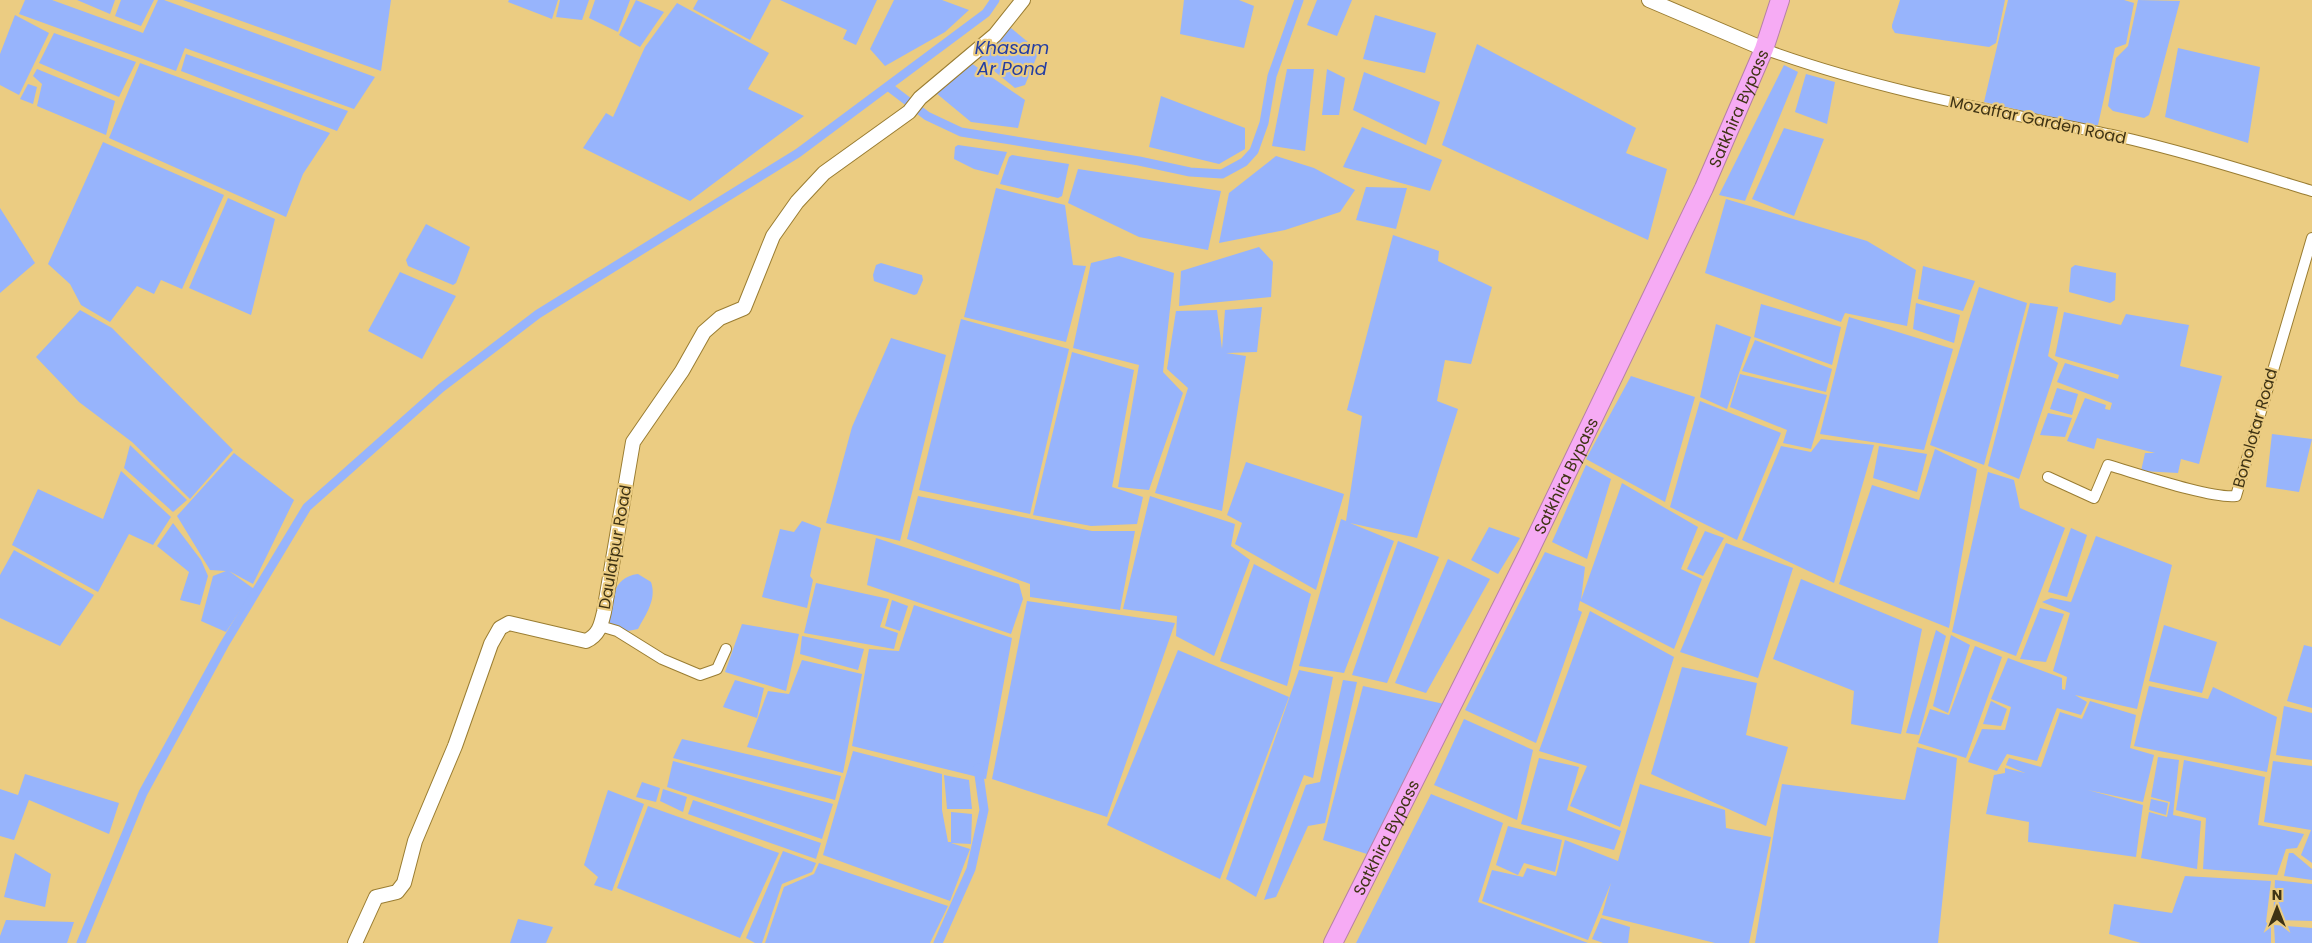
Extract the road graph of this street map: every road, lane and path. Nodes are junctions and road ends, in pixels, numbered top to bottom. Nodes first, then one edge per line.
1 (1023, 0) edge
2 (1649, 0) edge
3 (1780, 0) edge
4 (1764, 49) junction
5 (2312, 190) edge
6 (2312, 238) edge
7 (2048, 477) dead end
8 (600, 626) junction
9 (726, 650) dead end
10 (355, 943) edge
11 (1333, 943) edge

1 - 8 street, Daulatpur Road
2 - 4 street
3 - 4 highway, Satkhira Bypass
4 - 5 street, Mozaffar Garden Road
4 - 11 highway, Satkhira Bypass
6 - 7 street, Bonolotar Road
8 - 9 street
8 - 10 street, Daulatpur Road

